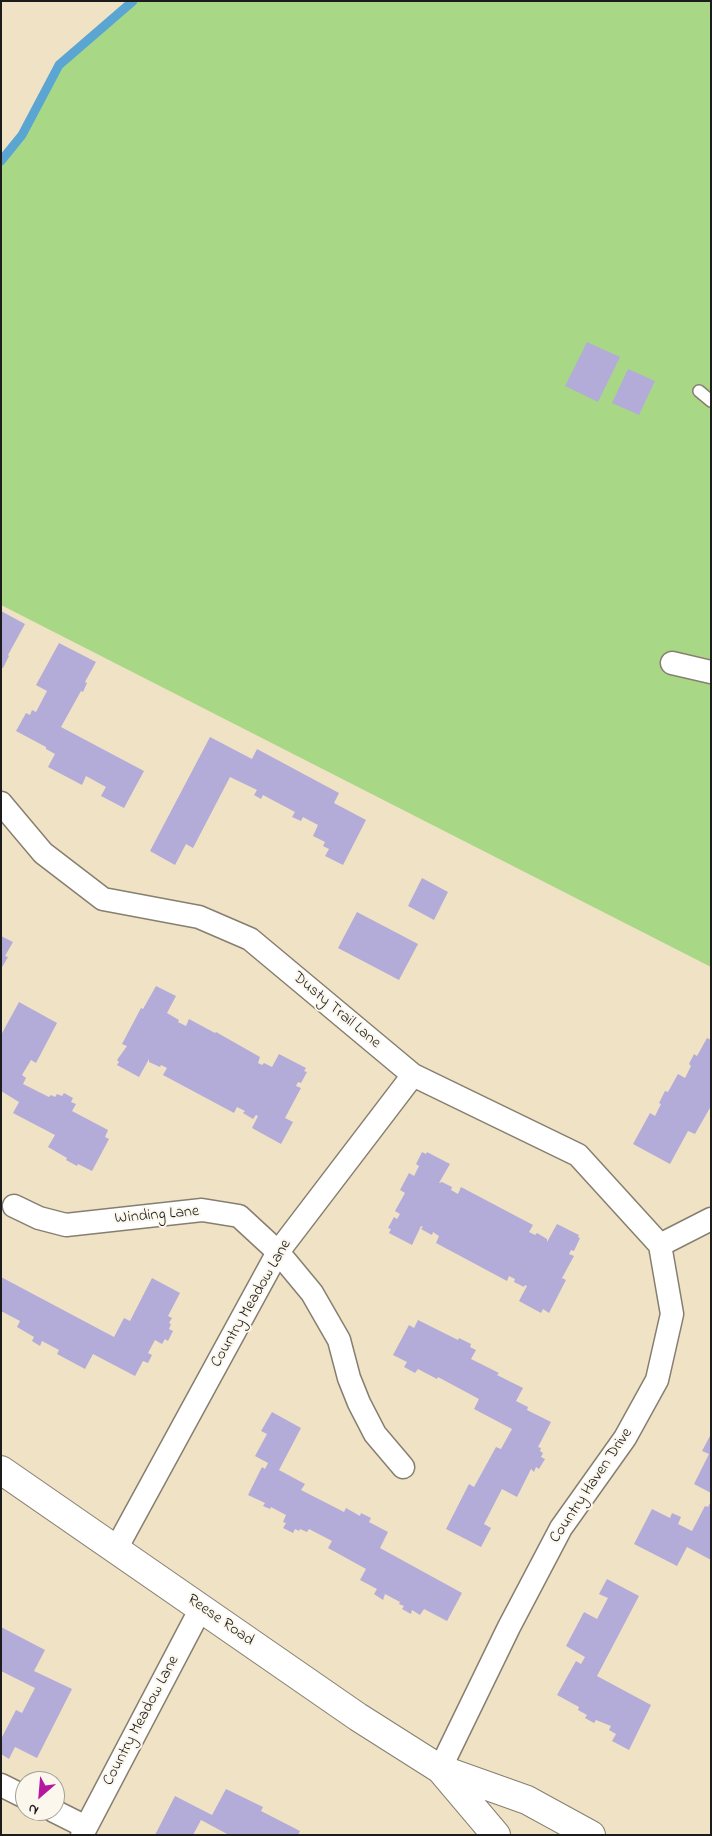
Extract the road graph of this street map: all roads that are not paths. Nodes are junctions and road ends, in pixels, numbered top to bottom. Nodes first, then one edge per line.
1 (699, 391) dead end
2 (711, 402) edge
3 (672, 663) dead end
4 (711, 672) edge
5 (2, 806) edge
6 (413, 1075) junction
7 (14, 1206) dead end
8 (711, 1219) edge
9 (660, 1245) junction
10 (278, 1252) junction
11 (403, 1467) dead end
12 (1, 1470) edge
13 (116, 1549) junction
14 (201, 1608) junction
15 (440, 1769) junction
16 (1, 1785) edge
17 (15, 1791) edge
18 (65, 1818) edge
19 (84, 1831) edge
20 (496, 1835) edge
21 (591, 1835) edge

1 - 2 lane
3 - 4 street
5 - 6 street, Dusty Trail Lane
6 - 9 street, Dusty Trail Lane
6 - 10 street, Country Meadow Lane
7 - 10 street, Winding Lane
8 - 9 street
9 - 15 street, Country Haven Drive
10 - 11 street, Winding Lane
10 - 13 street, Country Meadow Lane
12 - 13 main road, Reese Road
13 - 14 main road, Reese Road
14 - 15 main road, Reese Road
14 - 19 street, Country Meadow Lane
15 - 20 main road, Reese Road
15 - 21 main road, Reese Road
16 - 17 street
18 - 19 street

